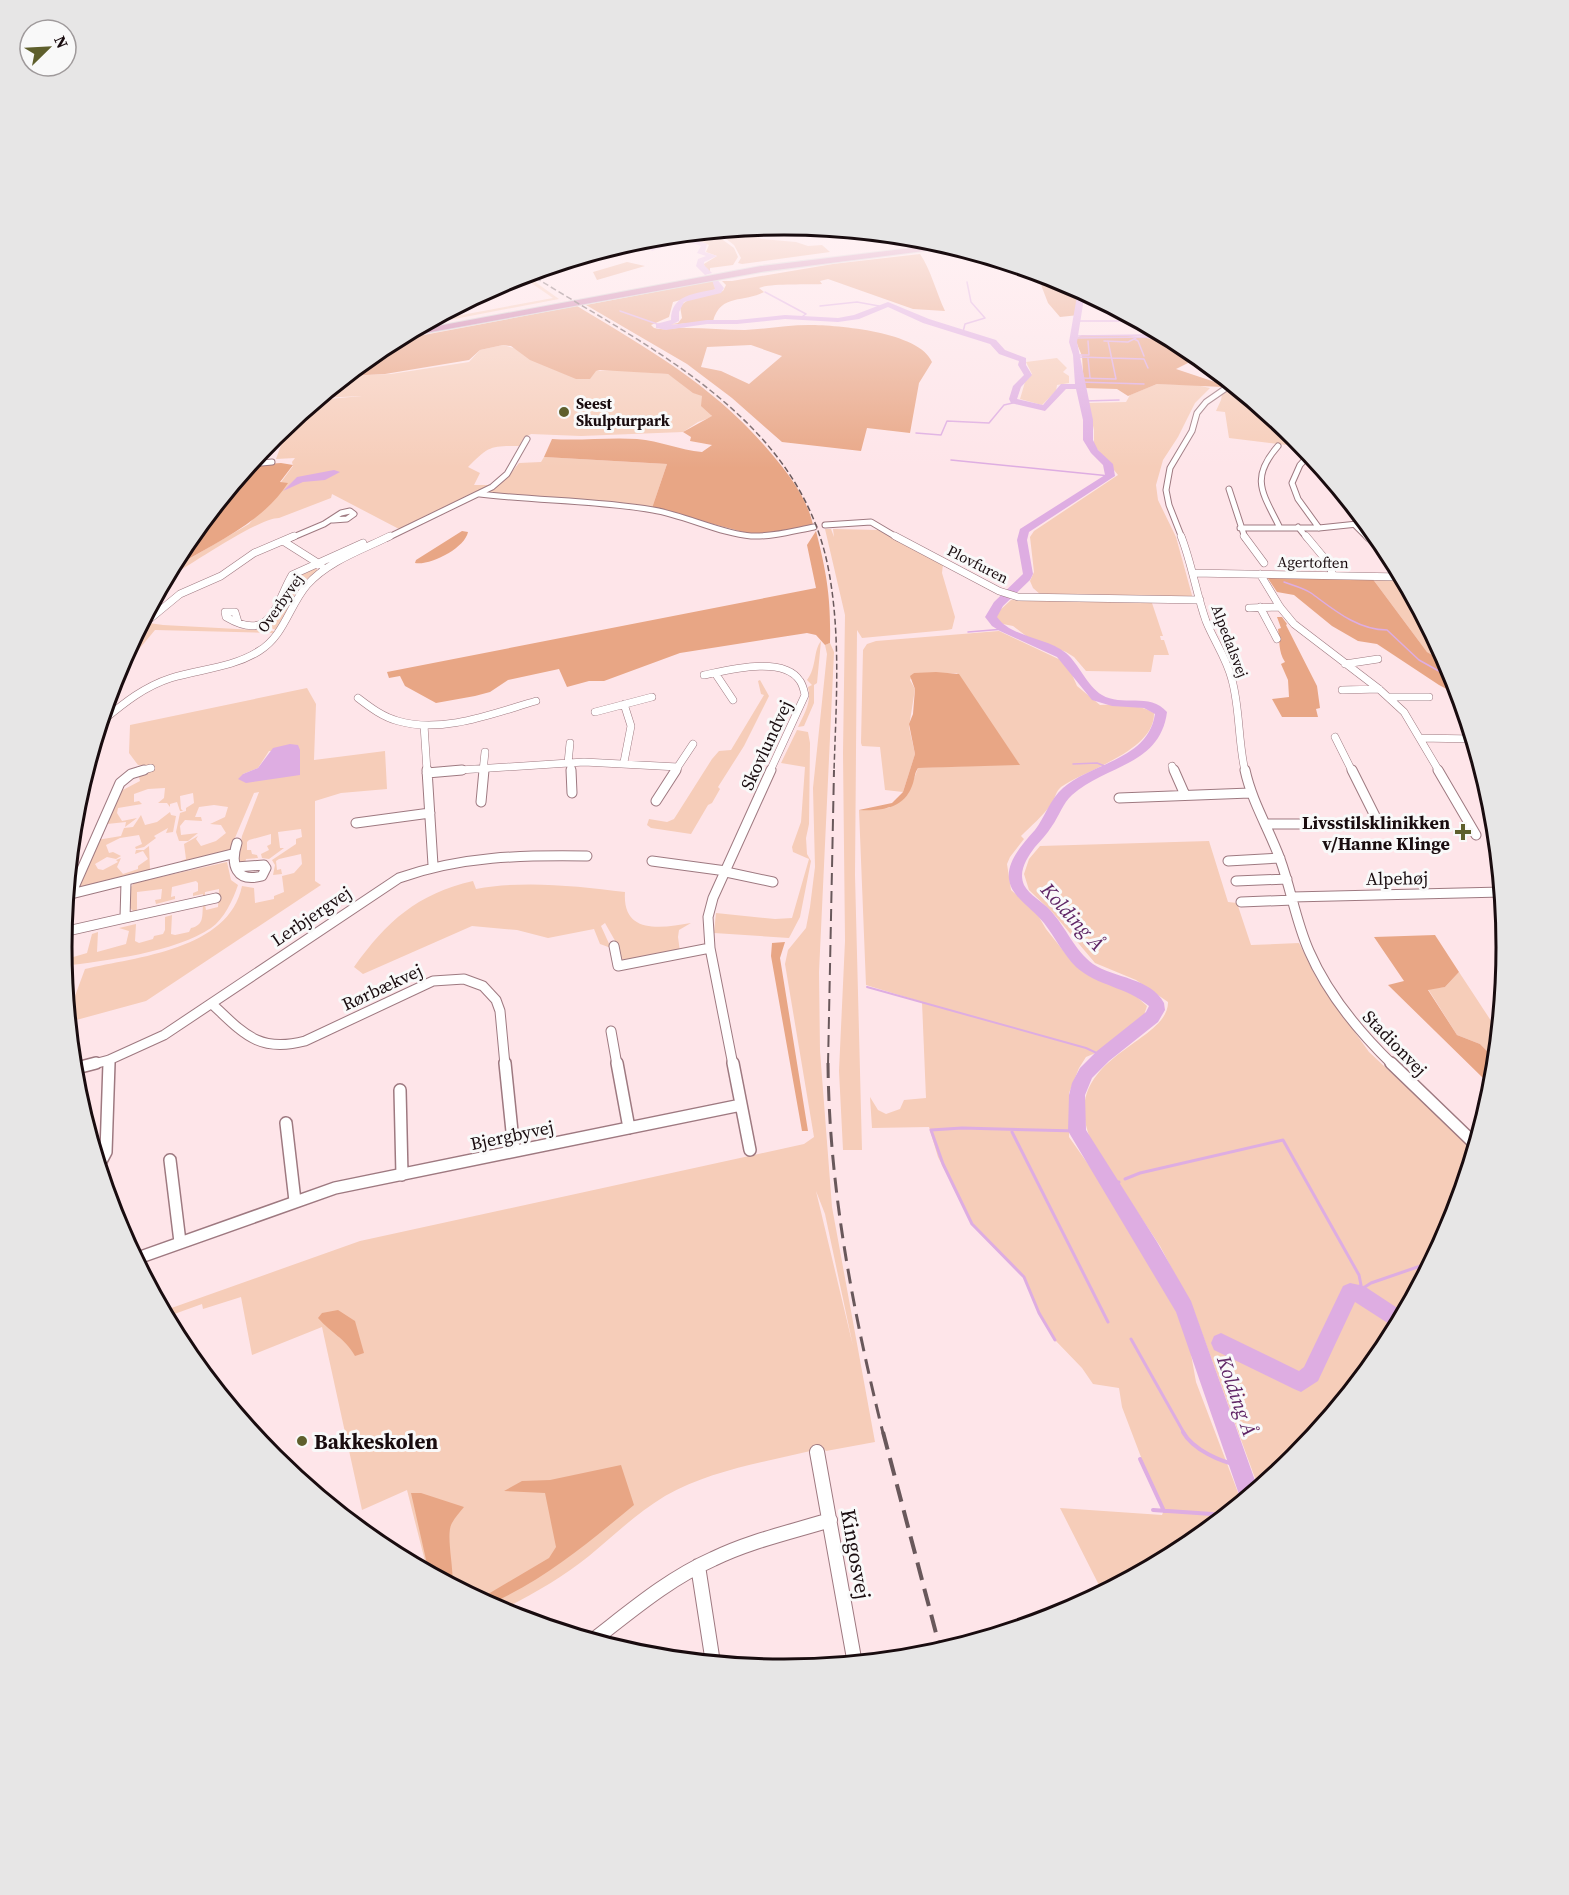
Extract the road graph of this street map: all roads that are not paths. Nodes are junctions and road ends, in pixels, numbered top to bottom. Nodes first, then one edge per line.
1 (625, 291) edge
2 (644, 291) edge
3 (434, 327) edge
4 (425, 332) edge
5 (1226, 389) edge
6 (527, 440) dead end
7 (1278, 446) dead end
8 (1304, 461) edge
9 (272, 462) dead end
10 (263, 463) edge
11 (1229, 489) dead end
12 (480, 494) junction
13 (333, 520) dead end
14 (825, 525) dead end
15 (1355, 525) joint
16 (1279, 526) junction
17 (814, 527) dead end
18 (1298, 527) junction
19 (1240, 528) junction
20 (1319, 528) junction
21 (1364, 534) edge
22 (379, 536) dead end
23 (282, 541) junction
24 (317, 563) junction
25 (1264, 563) dead end
26 (326, 568) junction
27 (1332, 572) dead end
28 (1193, 573) junction
29 (1260, 574) junction
30 (1392, 575) edge
31 (1200, 600) junction
32 (1280, 607) junction
33 (1249, 608) dead end
34 (1260, 608) junction
35 (154, 616) edge
36 (238, 622) dead end
37 (1277, 639) dead end
38 (1378, 659) dead end
39 (1345, 664) junction
40 (715, 673) junction
41 (704, 675) dead end
42 (1379, 689) junction
43 (1342, 690) dead end
44 (652, 697) dead end
45 (1429, 697) dead end
46 (357, 698) dead end
47 (1390, 698) junction
48 (733, 700) dead end
49 (536, 701) dead end
50 (624, 704) junction
51 (595, 712) dead end
52 (112, 713) edge
53 (424, 725) junction
54 (1335, 737) dead end
55 (1420, 738) junction
56 (1465, 739) edge
57 (570, 743) dead end
58 (693, 744) dead end
59 (484, 752) dead end
60 (624, 762) junction
61 (570, 763) junction
62 (1172, 766) dead end
63 (678, 767) junction
64 (151, 768) dead end
65 (483, 768) junction
66 (427, 773) junction
67 (131, 774) junction
68 (138, 782) dead end
69 (572, 793) dead end
70 (1250, 793) junction
71 (1185, 795) junction
72 (1119, 798) dead end
73 (656, 801) dead end
74 (481, 802) dead end
75 (430, 813) junction
76 (356, 823) dead end
77 (1264, 824) junction
78 (1379, 824) junction
79 (1433, 824) dead end
80 (1476, 835) dead end
81 (237, 843) dead end
82 (232, 854) junction
83 (586, 856) dead end
84 (1280, 858) junction
85 (652, 861) dead end
86 (1228, 861) dead end
87 (433, 865) junction
88 (236, 867) dead end
89 (726, 871) junction
90 (1287, 879) junction
91 (76, 880) edge
92 (1236, 881) dead end
93 (126, 882) junction
94 (773, 882) dead end
95 (1494, 892) edge
96 (75, 894) edge
97 (216, 898) dead end
98 (1292, 898) junction
99 (1241, 902) dead end
100 (124, 918) junction
101 (73, 930) edge
102 (614, 946) dead end
103 (710, 948) junction
104 (1308, 950) joint
105 (212, 1004) junction
106 (611, 1031) dead end
107 (109, 1059) junction
108 (83, 1067) edge
109 (400, 1090) dead end
110 (741, 1105) junction
111 (286, 1123) dead end
112 (629, 1128) junction
113 (1471, 1140) edge
114 (750, 1150) dead end
115 (514, 1151) junction
116 (104, 1156) edge
117 (170, 1160) dead end
118 (402, 1175) junction
119 (295, 1201) junction
120 (180, 1242) junction
121 (142, 1256) edge
122 (817, 1452) dead end
123 (830, 1520) junction
124 (698, 1566) junction
125 (599, 1636) edge
126 (712, 1656) edge
127 (854, 1656) edge

1 - 3 highway
2 - 4 highway
5 - 28 street, Alpedalsvej
6 - 12 street, Overbyvej
7 - 16 street
8 - 20 street
9 - 10 street
11 - 19 street
12 - 17 street
12 - 26 street, Overbyvej
13 - 23 street
14 - 31 street, Plovfuren
15 - 20 street
15 - 21 street
16 - 18 street
16 - 19 street
18 - 20 street
18 - 27 street
19 - 25 street
22 - 24 street
23 - 24 street
23 - 35 street
24 - 26 street
24 - 36 street
26 - 52 street, Overbyvej
28 - 29 street, Agertoften
28 - 31 street, Alpedalsvej
29 - 30 street, Agertoften
29 - 32 street, Agertoften
31 - 70 street, Alpedalsvej
32 - 34 street
32 - 39 street, Agertoften
33 - 34 street
34 - 37 street
38 - 39 street
39 - 42 street, Agertoften
40 - 41 street, Skovlundvej
40 - 48 street
40 - 89 street, Skovlundvej
42 - 43 street
42 - 47 street, Agertoften
44 - 50 street
45 - 47 street
46 - 53 street
47 - 55 street, Agertoften
49 - 53 street
50 - 51 street
50 - 60 street
53 - 66 street
54 - 78 street
55 - 56 street
55 - 80 street, Agertoften
57 - 61 street
58 - 63 street
59 - 65 street
60 - 61 street
60 - 63 street
61 - 65 street
61 - 69 street
62 - 71 street
63 - 73 street
64 - 67 street
65 - 66 street
65 - 74 street
66 - 75 street
67 - 68 street
67 - 91 street
70 - 71 street
70 - 77 street, Alpedalsvej
71 - 72 street
75 - 76 street
75 - 87 street
77 - 78 street
77 - 84 street, Alpedalsvej
78 - 79 street
81 - 82 street
82 - 88 street
82 - 93 street
83 - 87 street, Lerbjergvej
84 - 86 street
84 - 90 street, Alpedalsvej
85 - 89 street
87 - 105 street, Lerbjergvej
89 - 94 street
89 - 103 street, Skovlundvej
90 - 92 street
90 - 98 street, Alpedalsvej
93 - 96 street
93 - 100 street
95 - 98 street, Alpehøj
97 - 100 street
98 - 99 street
98 - 104 street, Alpedalsvej
100 - 101 street
102 - 103 street
103 - 110 street, Skovlundvej
104 - 113 street, Stadionvej
105 - 107 street, Lerbjergvej
105 - 115 street, Rørbækvej
106 - 112 street
107 - 108 street, Lerbjergvej
107 - 116 street
109 - 118 street
110 - 112 street, Bjergbyvej
110 - 114 street, Skovlundvej
111 - 119 street
112 - 115 street, Bjergbyvej
115 - 118 street, Bjergbyvej
117 - 120 street
118 - 119 street, Bjergbyvej
119 - 120 street, Bjergbyvej
120 - 121 street, Bjergbyvej
122 - 123 street, Kingosvej
123 - 124 street
123 - 127 street, Kingosvej
124 - 125 street
124 - 126 street

